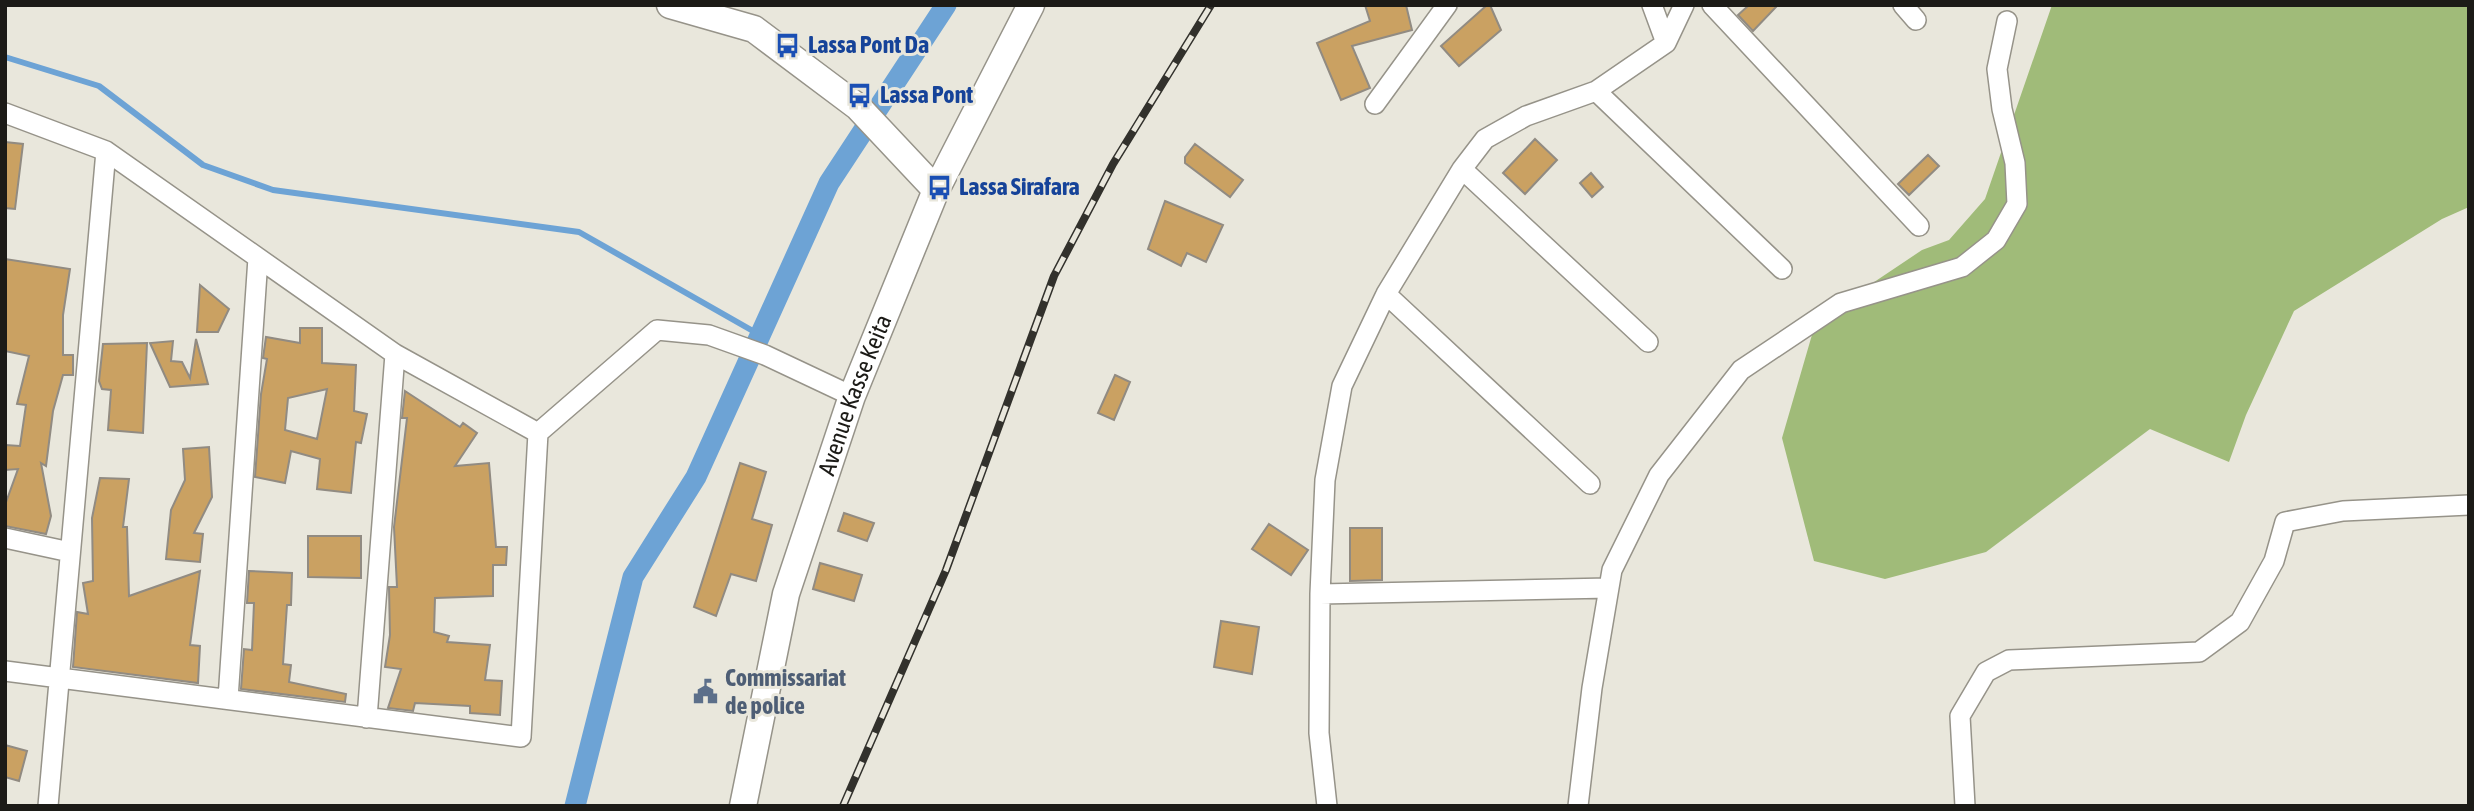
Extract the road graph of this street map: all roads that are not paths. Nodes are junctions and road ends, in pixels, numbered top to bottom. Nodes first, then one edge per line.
1 (670, 5) edge
2 (1031, 5) edge
3 (1447, 5) edge
4 (1652, 5) edge
5 (1684, 5) edge
6 (1712, 5) edge
7 (2007, 22) dead end
8 (1666, 43) junction
9 (1596, 91) junction
10 (1375, 104) dead end
11 (5, 113) edge
12 (106, 151) junction
13 (1462, 169) junction
14 (936, 190) junction
15 (1919, 226) dead end
16 (258, 258) junction
17 (1782, 269) dead end
18 (1386, 294) junction
19 (1648, 342) dead end
20 (395, 355) junction
21 (852, 396) junction
22 (538, 433) junction
23 (1590, 484) dead end
24 (2469, 505) edge
25 (5, 538) edge
26 (70, 552) junction
27 (1609, 588) junction
28 (1320, 594) junction
29 (5, 671) edge
30 (59, 678) junction
31 (228, 699) junction
32 (368, 718) junction
33 (48, 806) edge
34 (743, 806) edge
35 (1327, 806) edge
36 (1578, 806) edge
37 (1965, 806) edge

1 - 14 main road
2 - 14 main road, Avenue Kasse Keita
3 - 10 street
4 - 8 street
5 - 8 street
6 - 15 street
7 - 27 street
8 - 9 street
9 - 13 street
9 - 17 street
11 - 12 street
12 - 16 street
12 - 26 street
13 - 18 street
13 - 19 street
14 - 21 main road, Avenue Kasse Keita
16 - 20 street
16 - 31 street
18 - 23 street
18 - 28 street
20 - 22 street
20 - 32 street
21 - 22 street
21 - 34 main road, Avenue Kasse Keita
22 - 32 street
24 - 37 street
25 - 26 street
26 - 30 street
27 - 28 street
27 - 36 street
28 - 35 street
29 - 30 street
30 - 31 street
30 - 33 street
31 - 32 street

